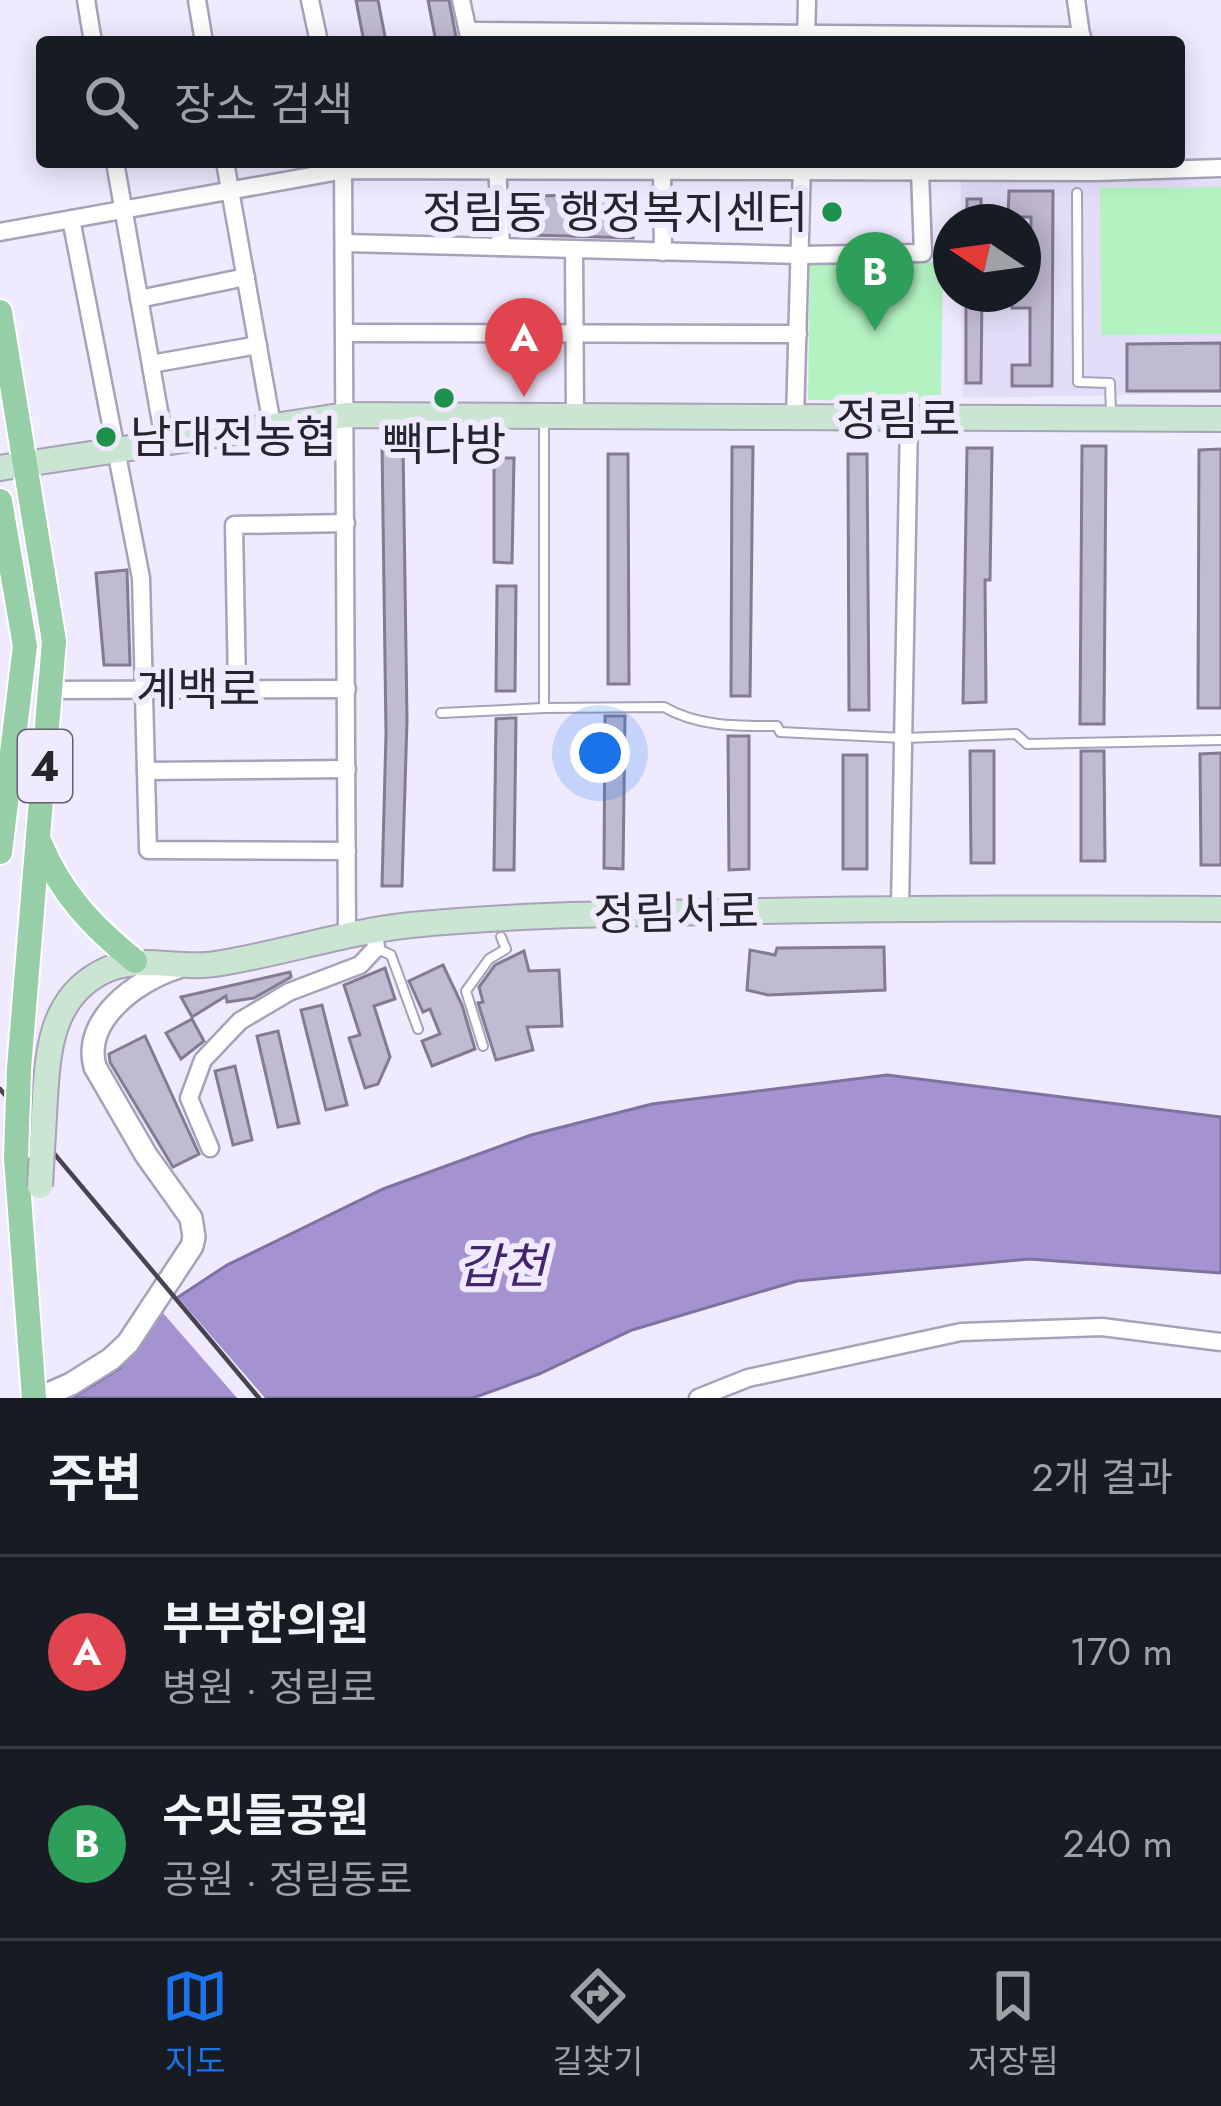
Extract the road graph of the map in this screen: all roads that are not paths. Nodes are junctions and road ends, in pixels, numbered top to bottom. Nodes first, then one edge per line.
1 (86, 0) edge
2 (196, 0) edge
3 (310, 0) edge
4 (461, 0) edge
5 (807, 0) edge
6 (1076, 0) edge
7 (92, 36) edge
8 (203, 36) edge
9 (318, 36) edge
10 (469, 36) edge
11 (806, 36) edge
12 (1082, 36) edge
13 (116, 168) edge
14 (226, 168) edge
15 (334, 168) edge
16 (344, 168) edge
17 (497, 168) edge
18 (538, 168) edge
19 (767, 168) edge
20 (802, 168) edge
21 (832, 168) edge
22 (1050, 168) edge
23 (1185, 168) edge
24 (1221, 168) edge
25 (662, 171) junction
26 (920, 171) junction
27 (230, 190) junction
28 (1077, 194) dead end
29 (123, 210) junction
30 (71, 219) junction
31 (0, 232) edge
32 (346, 243) junction
33 (501, 248) junction
34 (574, 249) junction
35 (662, 252) junction
36 (800, 255) junction
37 (246, 277) junction
38 (139, 299) junction
39 (0, 312) edge
40 (574, 332) junction
41 (345, 333) junction
42 (797, 334) junction
43 (258, 345) junction
44 (151, 364) junction
45 (346, 416) junction
46 (544, 417) junction
47 (575, 417) junction
48 (795, 419) junction
49 (909, 419) junction
50 (1221, 419) edge
51 (1111, 420) junction
52 (272, 425) junction
53 (165, 445) junction
54 (118, 452) junction
55 (26, 464) junction
56 (0, 468) edge
57 (0, 501) edge
58 (346, 523) junction
59 (237, 689) junction
60 (347, 689) junction
61 (144, 690) junction
62 (50, 691) junction
63 (544, 708) junction
64 (441, 713) dead end
65 (904, 738) junction
66 (1221, 740) edge
67 (347, 769) junction
68 (146, 771) junction
69 (40, 842) junction
70 (347, 851) junction
71 (0, 852) edge
72 (900, 908) junction
73 (1221, 909) edge
74 (347, 933) junction
75 (501, 937) dead end
76 (375, 939) junction
77 (135, 961) junction
78 (176, 968) junction
79 (418, 1029) dead end
80 (483, 1046) dead end
81 (210, 1148) dead end
82 (20, 1218) junction
83 (1221, 1342) edge
84 (36, 1398) edge
85 (698, 1398) edge

1 - 7 street
2 - 8 street
3 - 9 street
4 - 10 street
5 - 11 street
6 - 12 street
13 - 29 street
14 - 27 street
15 - 27 street
16 - 32 street
17 - 33 street
18 - 25 street
19 - 25 street
20 - 36 street
21 - 26 street
22 - 26 street
23 - 24 street
25 - 35 street
26 - 36 street
27 - 29 street
27 - 37 street
28 - 51 lane
29 - 30 street
29 - 38 street
30 - 31 street
30 - 54 street
32 - 33 street
32 - 41 street
33 - 34 street
34 - 35 street
34 - 40 street
35 - 36 street
36 - 42 street
37 - 38 street
37 - 43 street
38 - 44 street
39 - 55 main road, 4
40 - 41 street
40 - 42 street
40 - 47 street
41 - 45 street
42 - 48 street
43 - 44 street
43 - 52 street
44 - 53 street
45 - 46 main road, 정림로
45 - 52 main road, 정림로
45 - 58 street
46 - 47 main road, 정림로
46 - 63 lane
47 - 48 main road, 정림로
48 - 49 main road, 정림로
49 - 51 main road, 정림로
49 - 65 street
50 - 51 main road, 정림로
52 - 53 main road, 정림로
53 - 54 main road, 정림로
54 - 55 main road, 정림로
54 - 61 street
55 - 56 main road, 정림로
55 - 62 main road, 4
57 - 71 main road, 4
58 - 59 street
58 - 60 street
59 - 60 street, 계백로
59 - 61 street, 계백로
60 - 67 street
61 - 62 street, 계백로
61 - 68 street
62 - 69 main road, 4
63 - 64 lane
63 - 65 lane
65 - 66 lane
65 - 72 street
67 - 68 street
67 - 70 street
68 - 70 street
69 - 77 main road
69 - 82 main road, 4, bridge
70 - 74 street
72 - 73 main road, 정림서로
72 - 76 main road, 정림서로
74 - 76 main road, 정림서로
74 - 78 main road, 정림서로
75 - 80 lane
76 - 79 lane
76 - 81 street
77 - 78 main road, 정림서로
77 - 82 main road, bridge
78 - 84 street
82 - 84 main road, 4
83 - 85 street

